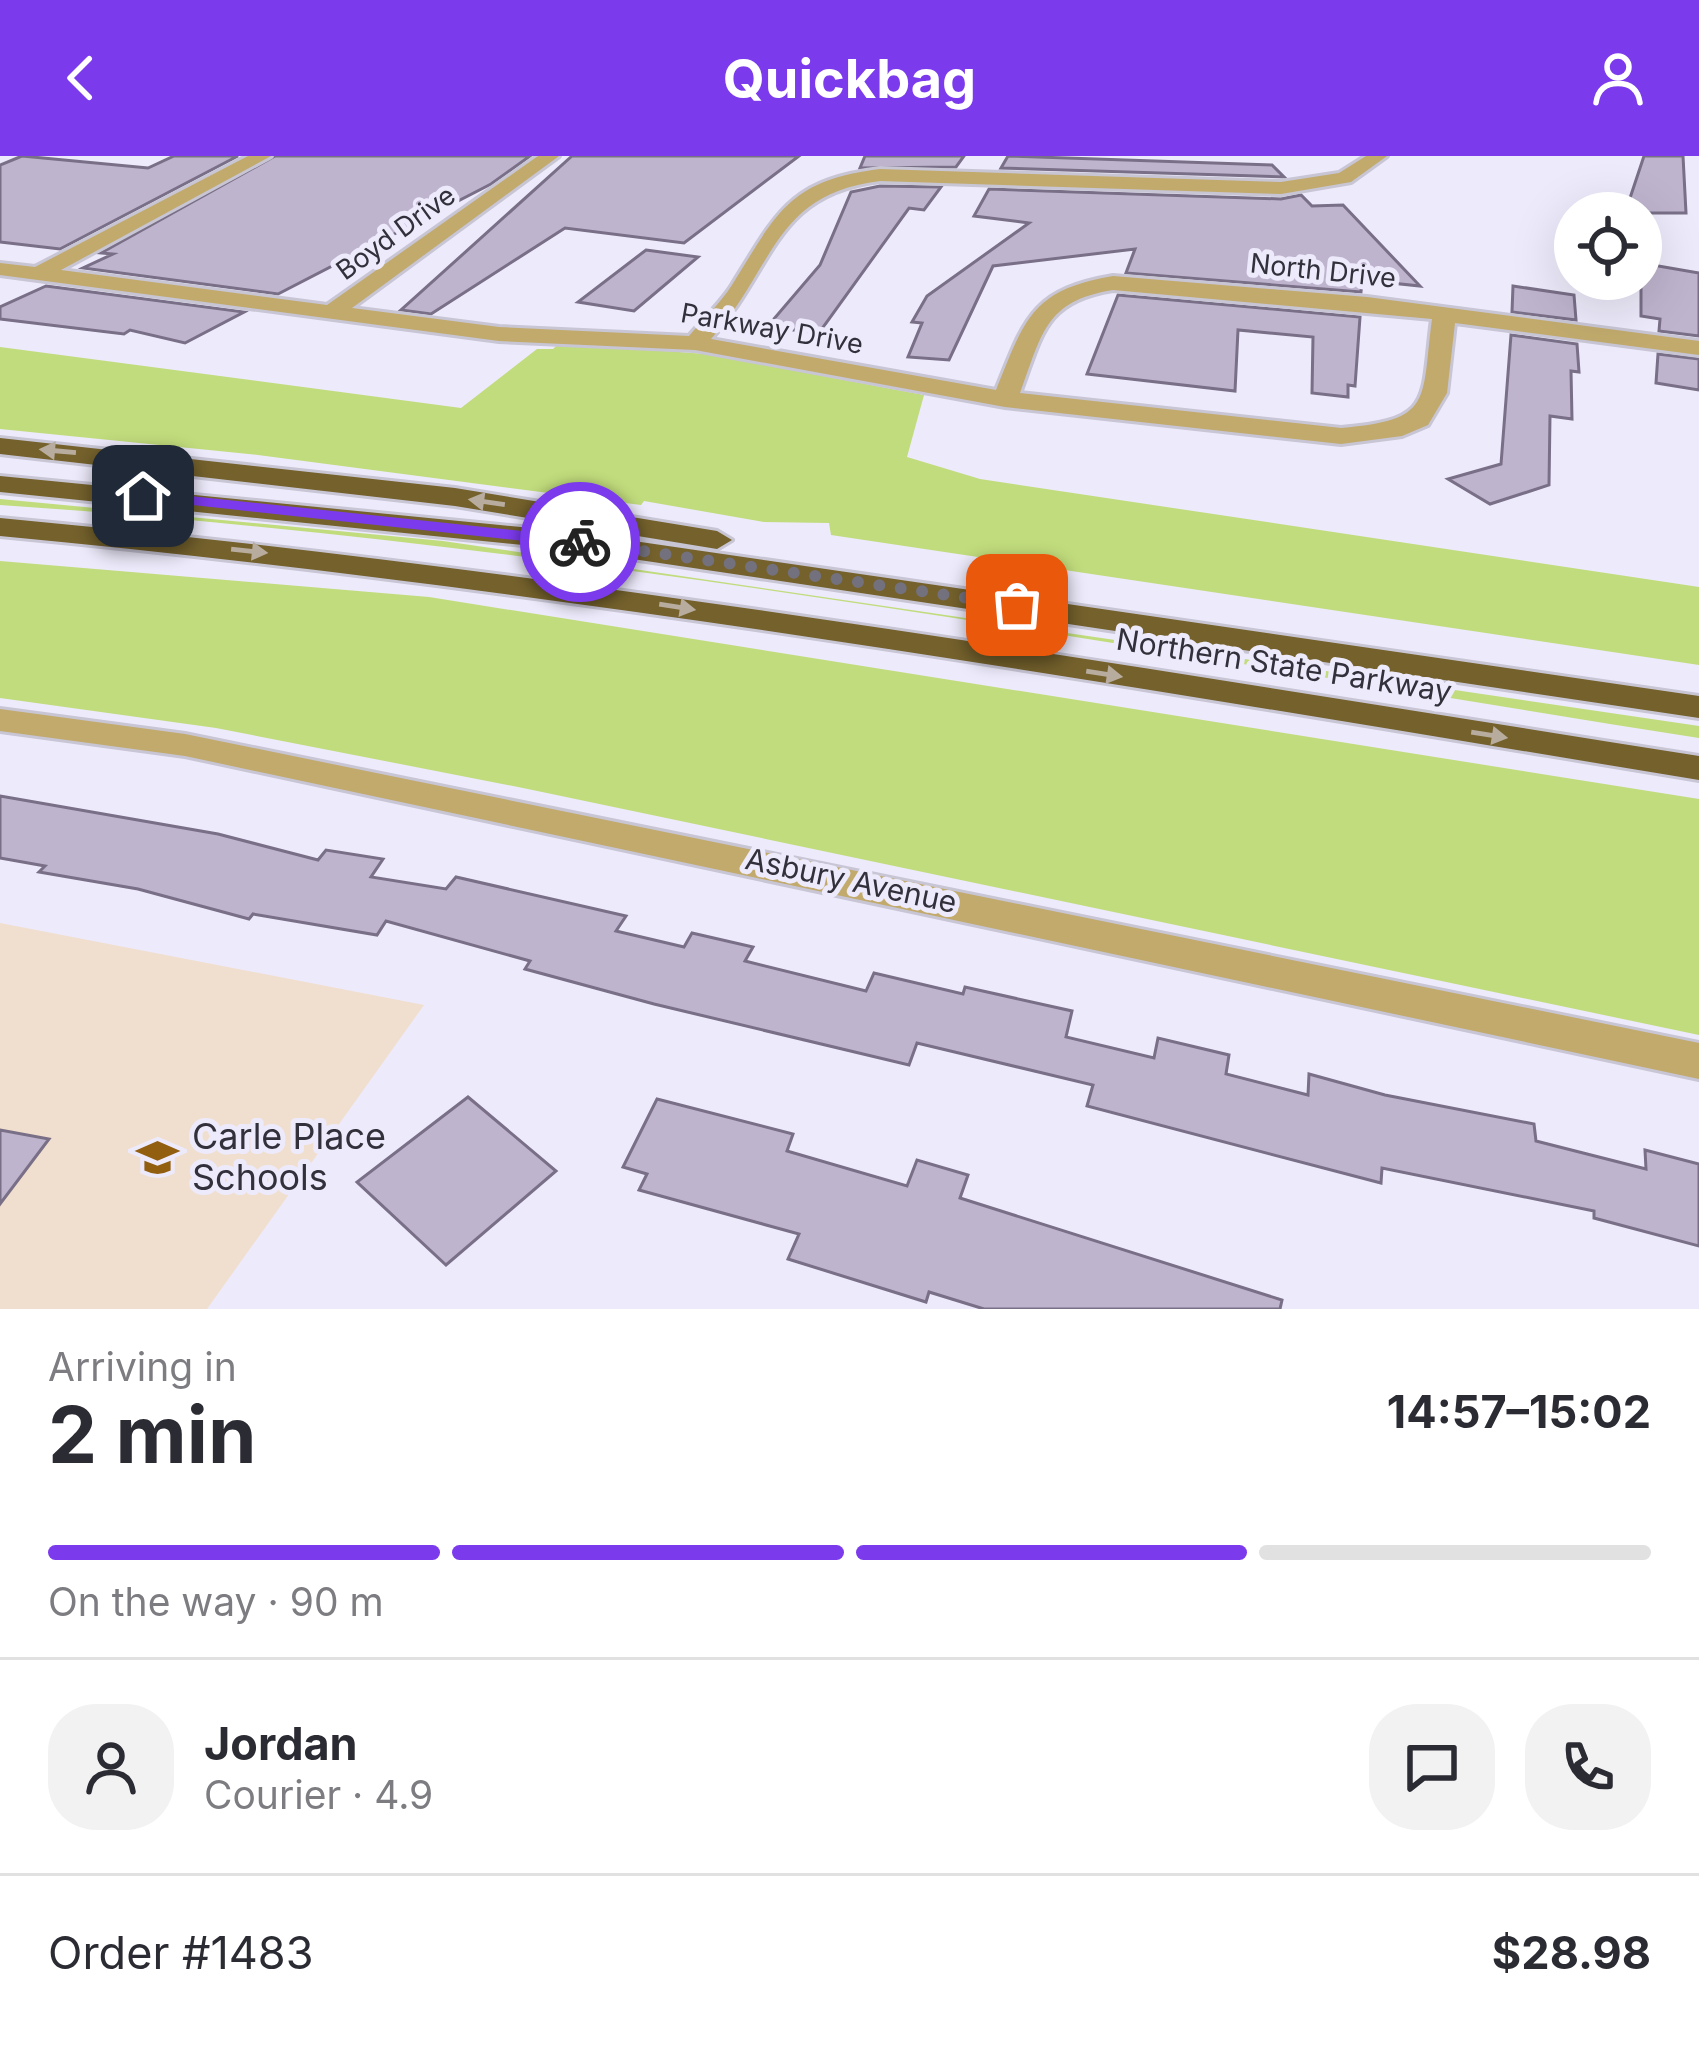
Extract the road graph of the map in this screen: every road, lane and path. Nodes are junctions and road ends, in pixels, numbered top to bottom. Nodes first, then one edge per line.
1 (262, 156) edge
2 (550, 156) edge
3 (1378, 156) edge
4 (0, 269) edge
5 (38, 274) junction
6 (332, 312) junction
7 (1444, 314) junction
8 (695, 343) junction
9 (1699, 348) edge
10 (1005, 399) junction
11 (0, 446) edge
12 (0, 484) edge
13 (0, 527) edge
14 (972, 598) junction
15 (1699, 707) edge
16 (0, 720) edge
17 (1699, 768) edge
18 (1699, 1060) edge

1 - 5 street
2 - 6 street, Boyd Drive
3 - 8 street
4 - 5 street, Parkway Drive
5 - 6 street, Parkway Drive
6 - 8 street, Parkway Drive
7 - 9 street, North Drive
7 - 10 street, North Drive
7 - 10 street, Parkway Drive
8 - 10 street, Parkway Drive
14 -> 11 highway
12 - 14 highway, Northern State Parkway
13 -> 17 highway, Northern State Parkway
14 - 15 highway, Northern State Parkway
16 - 18 street, Asbury Avenue

